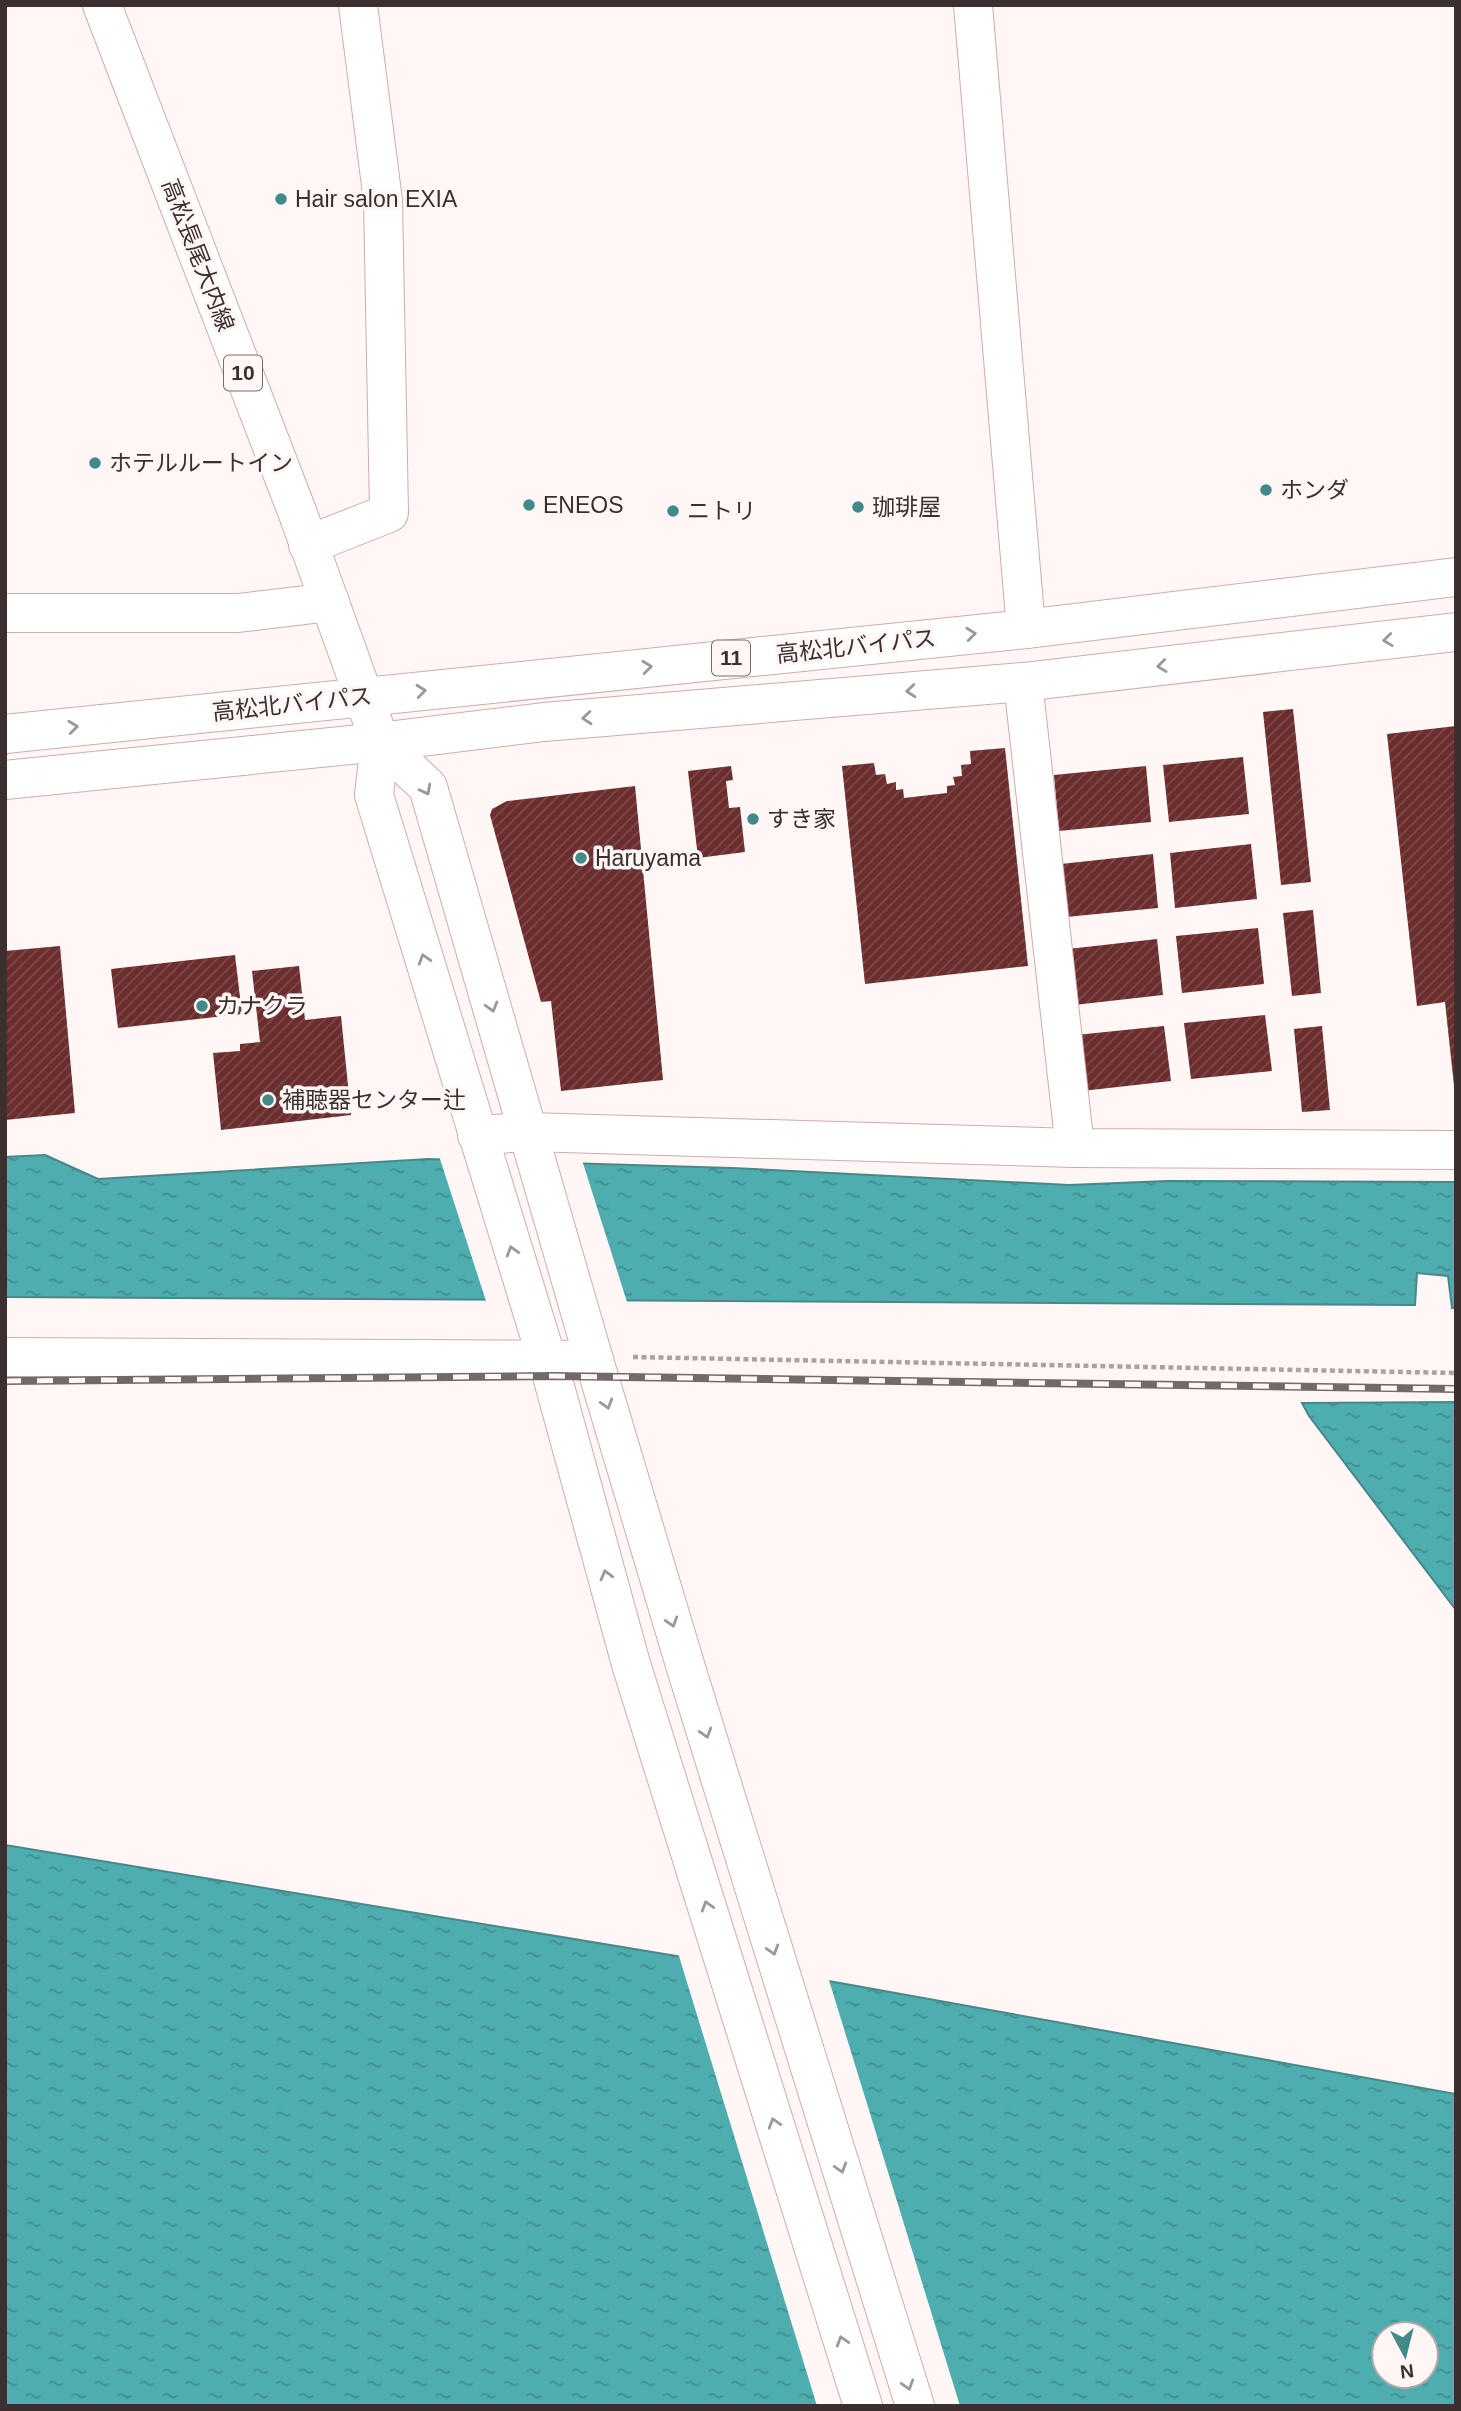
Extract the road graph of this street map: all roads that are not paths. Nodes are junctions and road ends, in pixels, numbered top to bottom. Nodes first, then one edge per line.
1 (102, 5) edge
2 (358, 5) edge
3 (973, 5) edge
4 (308, 545) junction
5 (1456, 577) edge
6 (330, 602) junction
7 (5, 613) edge
8 (1026, 629) junction
9 (1456, 632) edge
10 (1023, 682) junction
11 (364, 697) junction
12 (5, 734) edge
13 (380, 741) junction
14 (5, 780) edge
15 (532, 1142) junction
16 (480, 1143) junction
17 (1075, 1147) junction
18 (1456, 1150) edge
19 (5, 1357) edge
20 (546, 1359) junction
21 (594, 1360) junction
22 (863, 2406) edge
23 (915, 2406) edge

1 - 4 main road, 高松長尾大内線 / 10
2 - 4 main road
3 - 8 main road
4 - 6 main road, 高松長尾大内線 / 10
5 - 8 main road, 高松北バイパス / 11
6 - 7 main road
6 - 11 main road, 高松長尾大内線 / 10
11 -> 8 main road, 高松北バイパス / 11
9 -> 10 main road, 高松北バイパス / 11
10 -> 13 main road, 高松北バイパス / 11
10 - 17 main road
12 -> 11 main road, 高松北バイパス / 11
11 - 13 main road, 高松長尾大内線 / 10
13 - 14 main road, 高松北バイパス / 11
13 -> 15 main road
16 -> 13 main road
15 - 16 main road
15 - 17 main road
15 - 21 main road
20 -> 16 main road
17 - 18 main road
19 - 20 main road
20 - 21 main road
22 -> 20 main road
21 -> 23 main road

